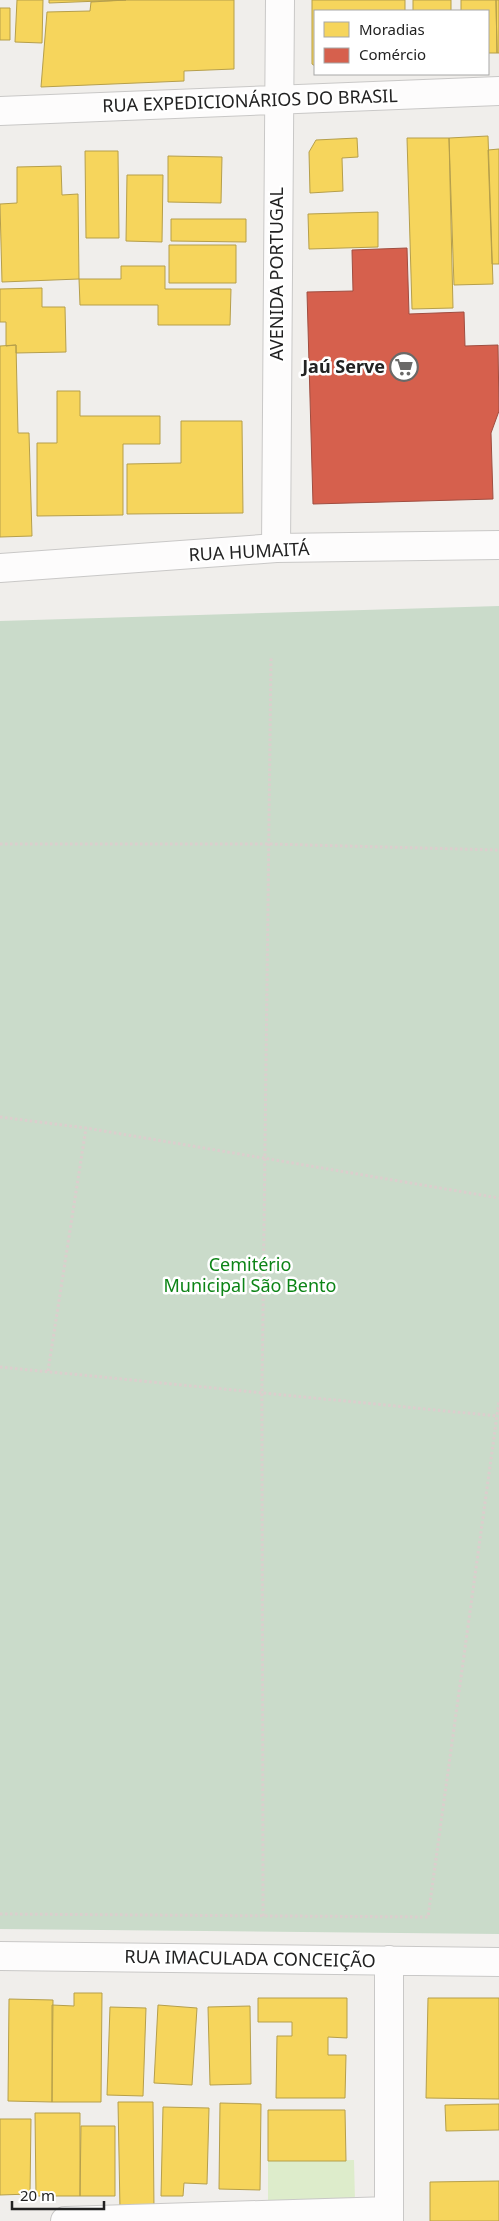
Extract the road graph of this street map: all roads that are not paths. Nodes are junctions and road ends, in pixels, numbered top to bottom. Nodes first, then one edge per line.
1 (280, 0) edge
2 (499, 91) edge
3 (278, 100) junction
4 (0, 111) edge
5 (499, 545) edge
6 (276, 548) junction
7 (0, 568) edge
8 (0, 1956) edge
9 (389, 1960) junction
10 (499, 1962) edge
11 (389, 2216) edge
12 (65, 2221) edge

1 - 3 street, AVENIDA PORTUGAL
2 - 3 street, RUA EXPEDICIONÁRIOS DO BRASIL
3 - 4 street, RUA EXPEDICIONÁRIOS DO BRASIL
3 - 6 street, AVENIDA PORTUGAL
5 - 6 street, RUA HUMAITÁ
6 - 7 street, RUA HUMAITÁ
8 - 9 street, RUA IMACULADA CONCEIÇÃO
9 - 10 street, RUA IMACULADA CONCEIÇÃO
9 - 11 street
11 - 12 street

